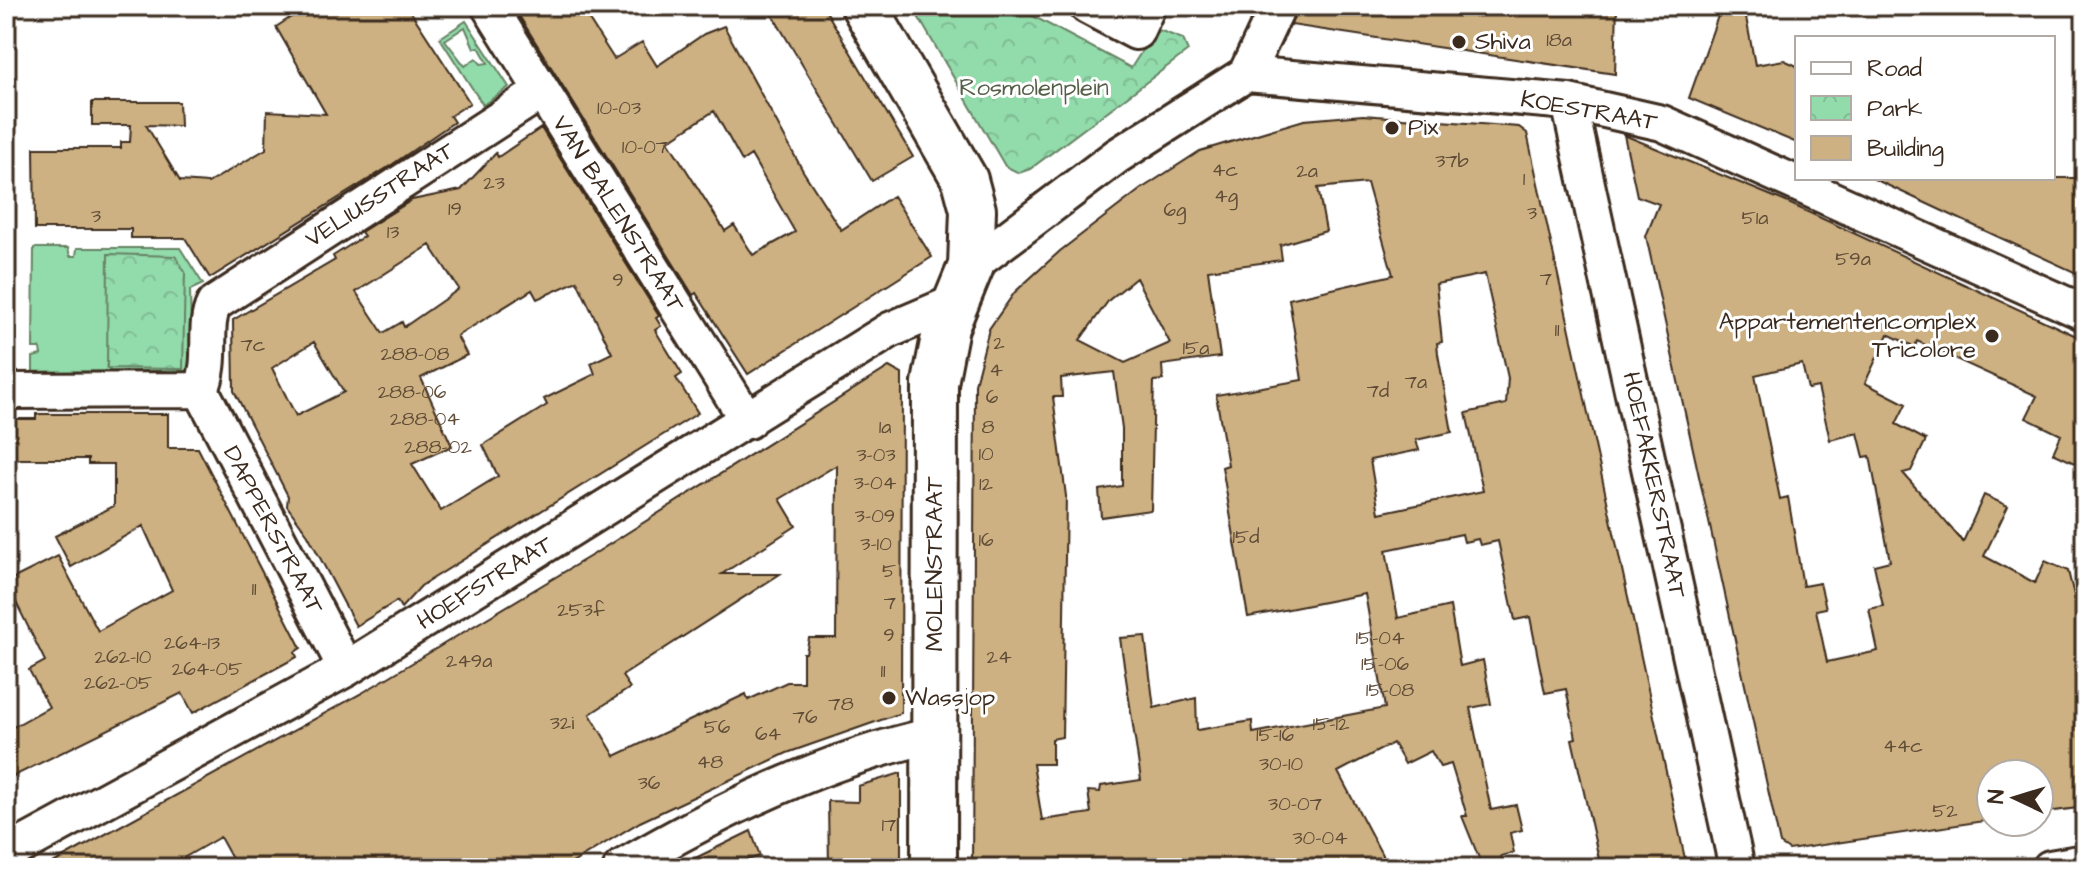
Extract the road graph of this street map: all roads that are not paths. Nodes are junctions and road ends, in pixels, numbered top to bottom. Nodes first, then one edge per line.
1 (489, 6) edge
2 (864, 6) edge
3 (1087, 6) edge
4 (1148, 6) edge
5 (1278, 6) edge
6 (1246, 74) junction
7 (541, 92) junction
8 (1569, 102) junction
9 (964, 284) junction
10 (2085, 313) edge
11 (201, 390) junction
12 (11, 391) edge
13 (748, 421) junction
14 (346, 669) junction
15 (935, 735) junction
16 (6, 854) edge
17 (2085, 862) edge
18 (621, 868) edge
19 (934, 868) edge
20 (1737, 868) edge
21 (2050, 868) edge

1 - 7 street, VAN BALENSTRAAT
2 - 9 street
3 - 4 street
5 - 6 street
6 - 8 street, KOESTRAAT
6 - 9 street
7 - 11 street, VELIUSSTRAAT
7 - 13 street, VAN BALENSTRAAT
8 - 10 street, KOESTRAAT
8 - 20 street, HOEFAKKERSTRAAT
9 - 13 street, HOEFSTRAAT
9 - 15 street, MOLENSTRAAT
11 - 12 street
11 - 14 street, DAPPERSTRAAT
13 - 14 street, HOEFSTRAAT
14 - 16 street, HOEFSTRAAT
15 - 18 street
15 - 19 street, MOLENSTRAAT
17 - 21 street

